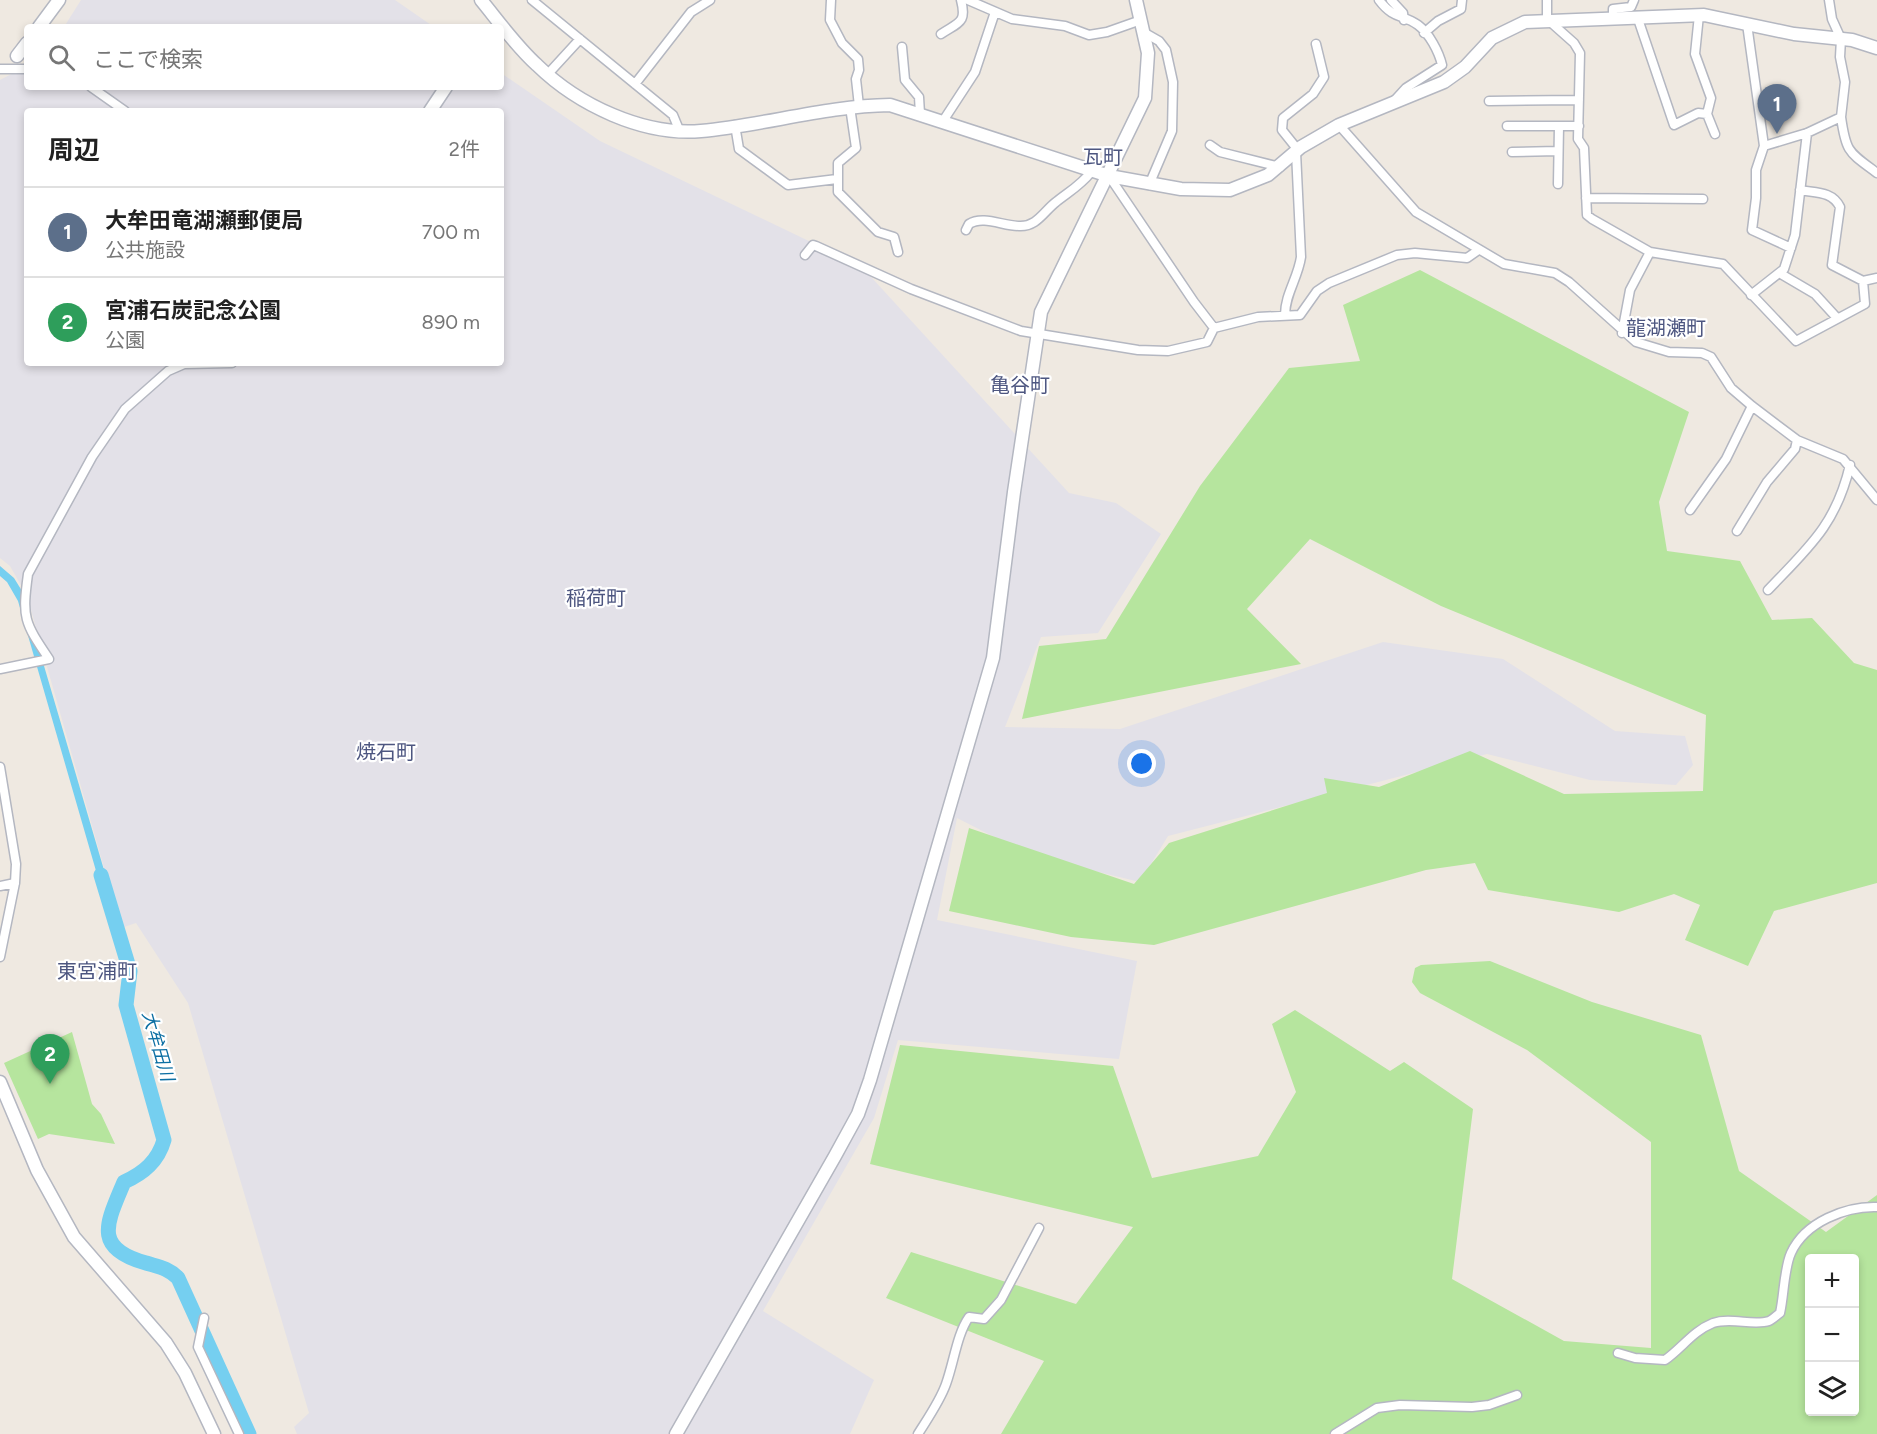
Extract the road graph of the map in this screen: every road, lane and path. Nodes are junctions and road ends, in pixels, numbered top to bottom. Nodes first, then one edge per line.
1 (59, 0) edge
2 (481, 0) edge
3 (532, 0) edge
4 (831, 0) edge
5 (961, 0) edge
6 (968, 0) edge
7 (1136, 0) edge
8 (1379, 0) edge
9 (1406, 0) edge
10 (1462, 0) edge
11 (1547, 0) edge
12 (1634, 0) edge
13 (1829, 0) edge
14 (706, 1) edge
15 (1394, 3) edge
16 (995, 12) junction
17 (493, 15) junction
18 (1699, 15) junction
19 (1637, 16) junction
20 (1613, 17) junction
21 (1141, 20) junction
22 (1404, 20) junction
23 (1547, 20) junction
24 (41, 24) edge
25 (488, 24) edge
26 (500, 24) edge
27 (1747, 24) junction
28 (504, 29) edge
29 (1145, 33) junction
30 (1424, 33) junction
31 (941, 34) dead end
32 (580, 39) junction
33 (1840, 39) junction
34 (1316, 44) dead end
35 (24, 47) edge
36 (902, 47) dead end
37 (1877, 48) edge
38 (17, 56) joint
39 (2, 68) edge
40 (24, 69) edge
41 (548, 75) junction
42 (635, 84) junction
43 (95, 90) edge
44 (444, 90) edge
45 (1579, 100) junction
46 (1489, 101) dead end
47 (1391, 105) junction
48 (855, 106) junction
49 (121, 108) edge
50 (432, 108) edge
51 (920, 114) junction
52 (1707, 114) junction
53 (1841, 117) junction
54 (944, 121) junction
55 (735, 125) junction
56 (1339, 125) junction
57 (1507, 126) dead end
58 (1559, 126) junction
59 (1578, 126) junction
60 (680, 132) junction
61 (1807, 133) junction
62 (1715, 134) dead end
63 (1210, 145) dead end
64 (1764, 146) junction
65 (1297, 151) junction
66 (1558, 151) junction
67 (1512, 152) dead end
68 (1280, 167) junction
69 (1091, 171) junction
70 (1877, 173) edge
71 (1109, 176) junction
72 (837, 179) junction
73 (1558, 184) dead end
74 (1149, 185) junction
75 (1800, 190) junction
76 (1586, 198) junction
77 (1703, 199) dead end
78 (966, 230) dead end
79 (1791, 248) junction
80 (1477, 251) junction
81 (898, 252) dead end
82 (1650, 252) junction
83 (805, 255) dead end
84 (1781, 274) junction
85 (1877, 278) edge
86 (1863, 281) junction
87 (1751, 295) junction
88 (1285, 315) junction
89 (1837, 318) junction
90 (1214, 328) junction
91 (1622, 333) junction
92 (1036, 334) junction
93 (179, 366) edge
94 (1752, 406) junction
95 (1797, 440) junction
96 (1850, 465) junction
97 (1877, 500) edge
98 (1690, 510) dead end
99 (1737, 531) dead end
100 (1768, 591) dead end
101 (0, 669) edge
102 (0, 767) edge
103 (15, 883) junction
104 (0, 886) edge
105 (0, 957) edge
106 (0, 1082) edge
107 (1877, 1207) edge
108 (1039, 1228) dead end
109 (204, 1318) dead end
110 (1618, 1353) dead end
111 (1517, 1395) dead end
112 (214, 1434) edge
113 (239, 1434) edge
114 (676, 1434) edge
115 (918, 1434) edge
116 (1335, 1434) edge

1 - 24 street
2 - 17 street
3 - 32 street
4 - 48 street
5 - 31 street
6 - 16 street
7 - 21 street
8 - 22 street
9 - 15 street
10 - 30 street
11 - 23 street
12 - 20 street
13 - 33 street
14 - 42 street
15 - 22 street
16 - 21 street
16 - 54 street
17 - 25 street
17 - 26 street
18 - 19 street
18 - 27 street
18 - 52 street
19 - 20 street
19 - 52 street
20 - 23 street
21 - 29 street
22 - 30 street
23 - 45 street
23 - 47 street
27 - 33 street
27 - 64 street
28 - 41 street
29 - 71 street
29 - 74 street
30 - 47 street
32 - 41 street
32 - 42 street
33 - 37 street
33 - 53 street
34 - 65 street
35 - 38 street
36 - 51 street
38 - 39 street
39 - 40 street
41 - 60 street
42 - 60 street
43 - 49 street
44 - 50 street
45 - 46 street
45 - 59 street
47 - 56 street
48 - 51 street
48 - 55 street
48 - 72 street
51 - 54 street
52 - 62 street
53 - 61 street
53 - 70 street
54 - 69 street
55 - 60 street
55 - 72 street
56 - 65 street
56 - 80 street
57 - 58 street
58 - 59 street
58 - 66 street
59 - 76 street
61 - 64 street
61 - 75 street
63 - 68 street
64 - 79 street
65 - 68 street
65 - 88 street
66 - 67 street
66 - 73 street
68 - 74 street
69 - 71 street
69 - 78 street
71 - 74 street
71 - 90 street
71 - 92 street
72 - 81 street
75 - 79 street
75 - 86 street
76 - 77 street
76 - 82 street
79 - 84 street
80 - 88 street
80 - 91 street
82 - 87 street
82 - 91 street
83 - 92 street
84 - 87 street
84 - 89 street
85 - 86 street
86 - 89 street
87 - 89 street
88 - 90 street
90 - 92 street
91 - 94 street
92 - 114 street
93 - 101 street
94 - 95 street
94 - 98 street
95 - 96 street
95 - 99 street
96 - 97 street
96 - 100 street
102 - 103 street
103 - 104 street
103 - 105 street
106 - 112 street
107 - 110 street
108 - 115 street
109 - 113 street
111 - 116 street

